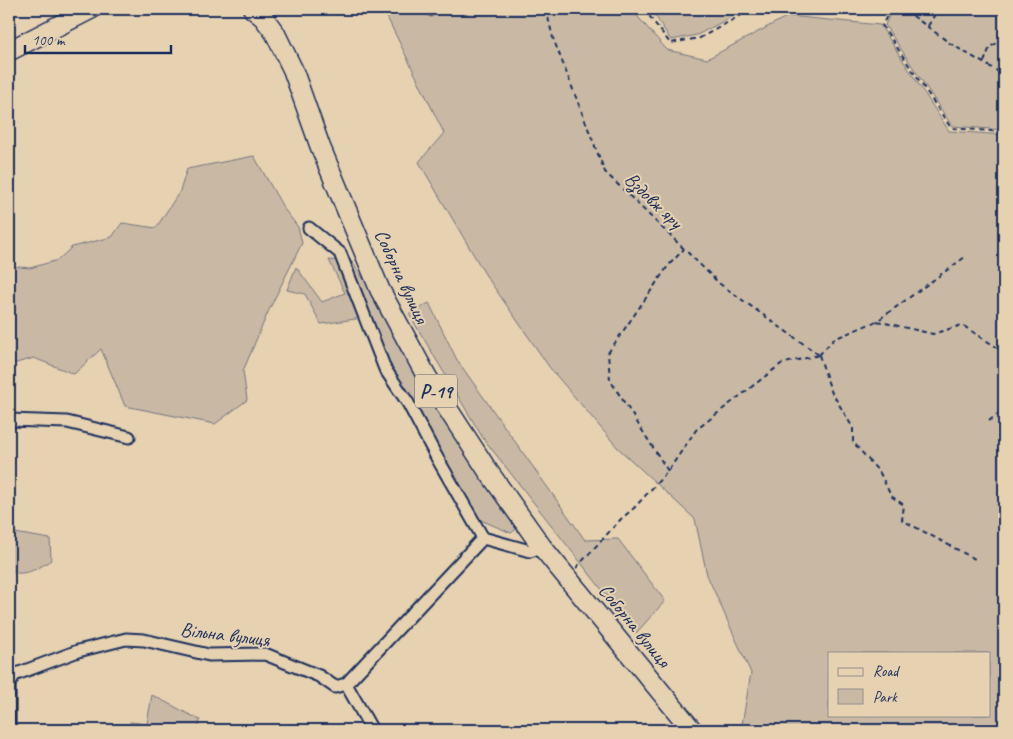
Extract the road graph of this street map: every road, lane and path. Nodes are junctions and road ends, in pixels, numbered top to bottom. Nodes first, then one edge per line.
1 (91, 9) edge
2 (253, 9) edge
3 (546, 9) edge
4 (644, 9) edge
5 (763, 9) edge
6 (891, 9) edge
7 (896, 9) edge
8 (938, 9) edge
9 (928, 27) junction
10 (1004, 39) edge
11 (9, 51) edge
12 (983, 63) junction
13 (1004, 75) edge
14 (1004, 132) edge
15 (309, 228) dead end
16 (685, 249) junction
17 (965, 257) dead end
18 (877, 321) junction
19 (1004, 352) edge
20 (819, 355) junction
21 (1004, 409) edge
22 (9, 420) edge
23 (990, 421) dead end
24 (129, 436) dead end
25 (668, 472) junction
26 (483, 538) junction
27 (542, 547) junction
28 (975, 559) dead end
29 (567, 578) junction
30 (346, 684) junction
31 (9, 730) edge
32 (372, 730) edge
33 (692, 730) edge

1 - 11 main road
2 - 27 main road, Соборна вулиця / Р-19
3 - 16 path, Вздовж яру
4 - 5 path
6 - 14 path
7 - 9 path
8 - 9 path
9 - 12 path
10 - 12 path
12 - 13 path
15 - 26 street
16 - 20 path, Вздовж яру
16 - 25 path
17 - 18 path
18 - 19 path
18 - 20 path
20 - 25 path
20 - 28 path
21 - 23 path
22 - 24 street
25 - 29 path
26 - 27 street
26 - 30 street
27 - 29 main road, Соборна вулиця / Р-19
29 - 33 main road, Соборна вулиця / Р-19
30 - 31 street, Вільна вулиця
30 - 32 street

